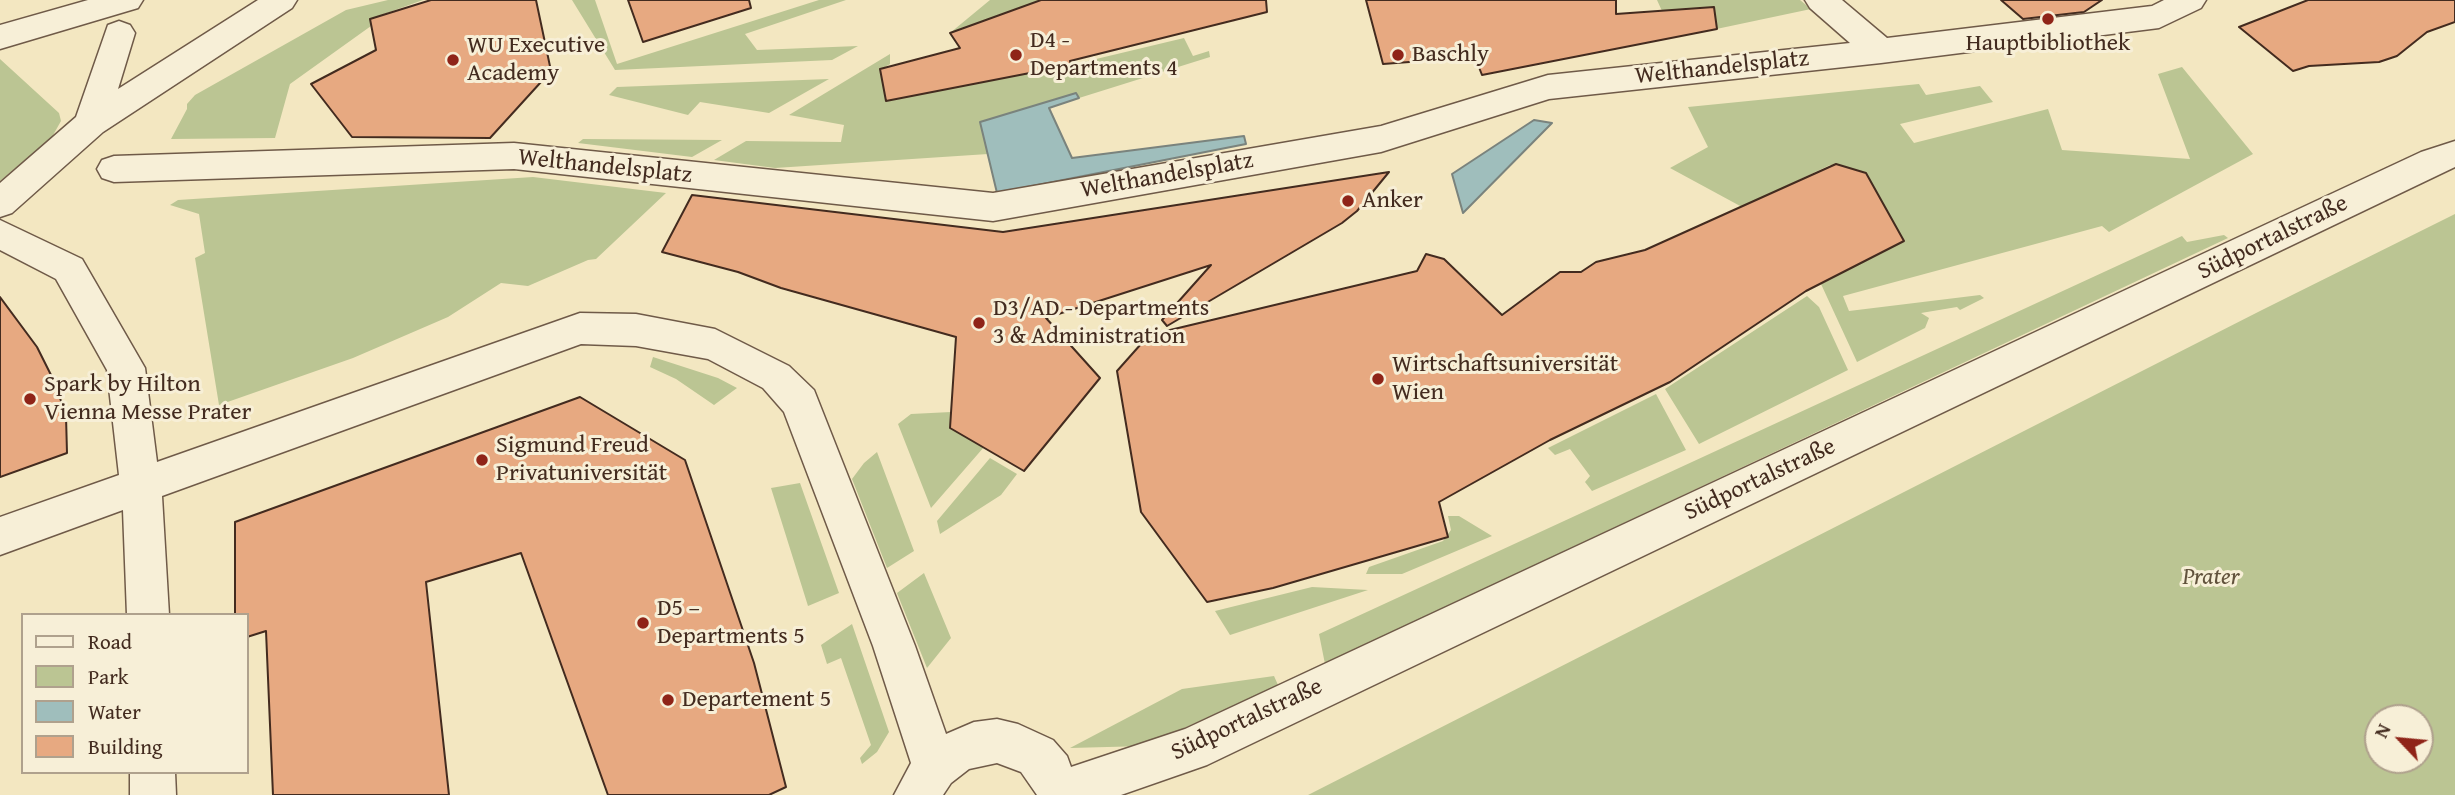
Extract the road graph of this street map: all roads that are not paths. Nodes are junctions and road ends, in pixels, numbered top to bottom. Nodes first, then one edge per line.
1 (127, 0) edge
2 (281, 0) edge
3 (1821, 0) edge
4 (2190, 0) edge
5 (2153, 8) edge
6 (119, 33) dead end
7 (0, 37) edge
8 (1881, 51) junction
9 (91, 123) junction
10 (2455, 154) edge
11 (114, 169) dead end
12 (0, 203) edge
13 (0, 234) edge
14 (140, 487) junction
15 (0, 537) edge
16 (148, 613) edge
17 (152, 774) edge
18 (926, 781) edge
19 (1060, 794) edge
20 (153, 795) edge

1 - 7 street
2 - 9 street
3 - 8 street
4 - 5 street, Welthandelsplatz
5 - 8 street, Welthandelsplatz
6 - 9 street
8 - 11 street, Welthandelsplatz
9 - 12 street
10 - 19 street, Südportalstraße
13 - 14 street
14 - 15 street
14 - 16 street
14 - 18 street
17 - 20 street
18 - 19 street, Südportalstraße

